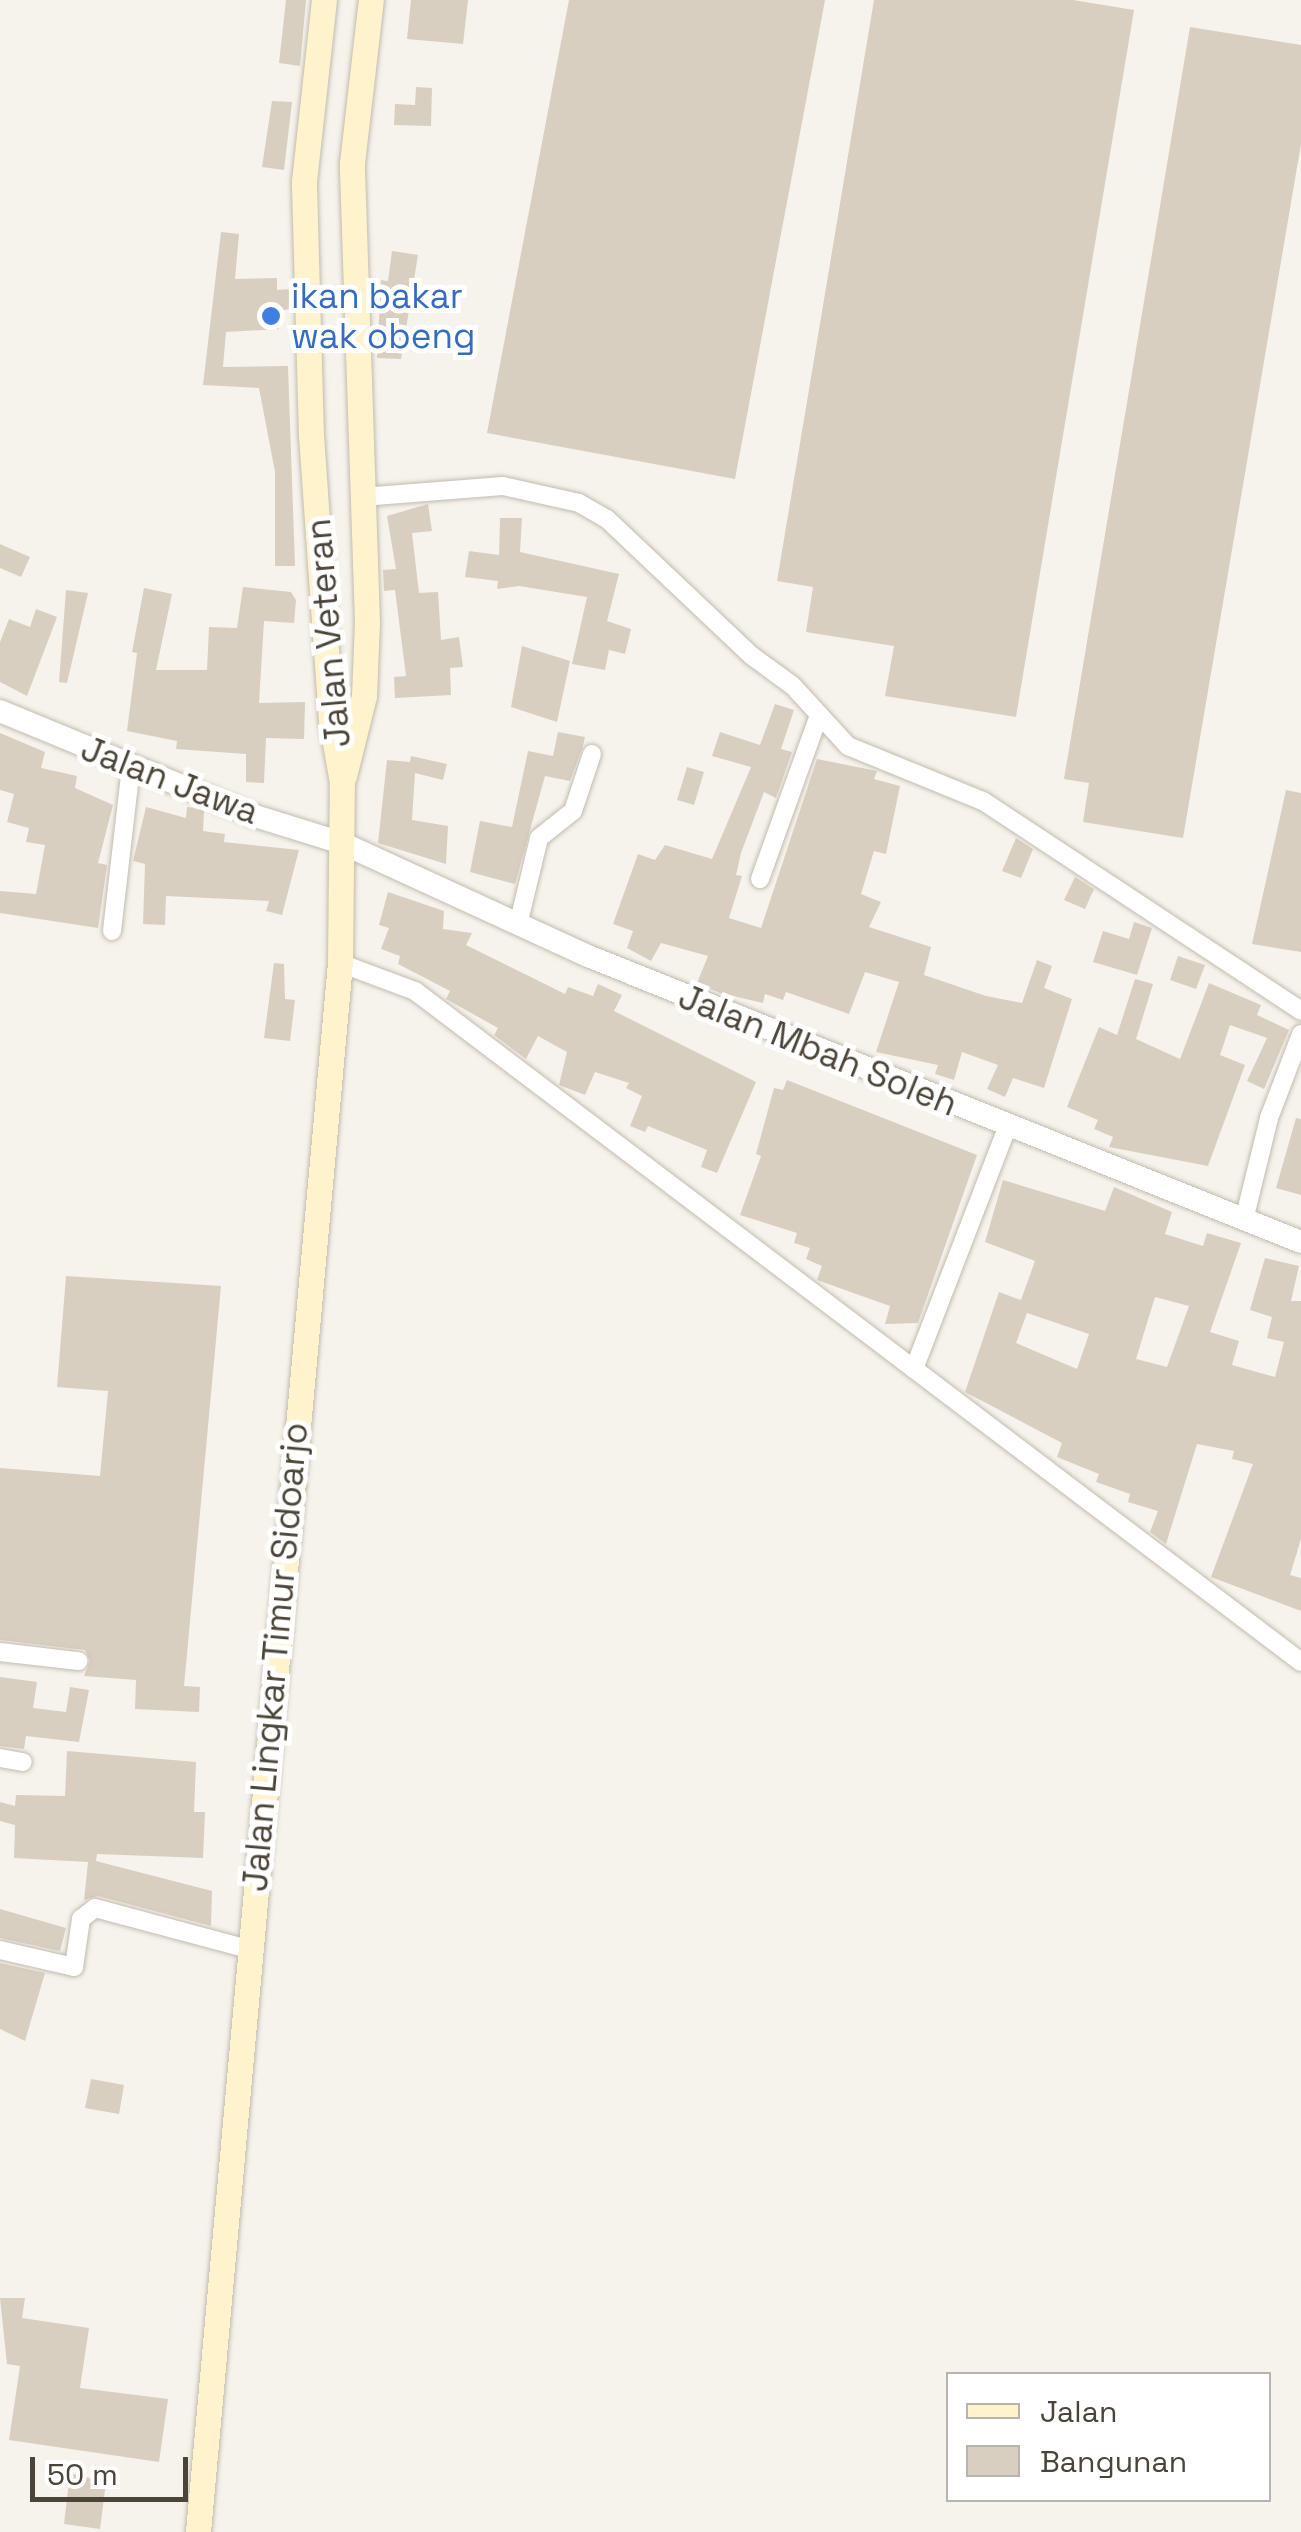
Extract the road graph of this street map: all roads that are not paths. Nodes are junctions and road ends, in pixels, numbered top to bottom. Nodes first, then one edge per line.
1 (324, 0) edge
2 (372, 0) edge
3 (362, 498) junction
4 (0, 711) edge
5 (819, 715) junction
6 (592, 754) dead end
7 (131, 767) junction
8 (342, 782) junction
9 (342, 842) junction
10 (760, 879) dead end
11 (518, 925) junction
12 (112, 931) dead end
13 (340, 963) junction
14 (1301, 1011) edge
15 (1301, 1034) edge
16 (1007, 1128) junction
17 (1244, 1220) junction
18 (1301, 1242) edge
19 (914, 1370) junction
20 (0, 1652) edge
21 (78, 1661) dead end
22 (1301, 1662) edge
23 (0, 1758) edge
24 (23, 1762) dead end
25 (248, 1949) junction
26 (0, 1950) edge
27 (198, 2532) edge

1 - 8 main road, Jalan Veteran
2 - 3 main road, Jalan Veteran
3 - 5 street
3 - 8 main road, Jalan Veteran
4 - 7 street, Jalan Jawa
5 - 10 street
5 - 14 street
6 - 11 street
7 - 9 street, Jalan Jawa
7 - 12 street
8 - 9 main road, Jalan Lingkar Timur Sidoarjo
9 - 11 street, Jalan Mbah Soleh
9 - 13 main road, Jalan Lingkar Timur Sidoarjo
11 - 16 street, Jalan Mbah Soleh
13 - 19 street
13 - 25 main road, Jalan Lingkar Timur Sidoarjo
15 - 17 street
16 - 17 street, Jalan Mbah Soleh
16 - 19 street
17 - 18 street, Jalan Mbah Soleh
19 - 22 street
20 - 21 street
23 - 24 street
25 - 26 street
25 - 27 main road, Jalan Lingkar Timur Sidoarjo

